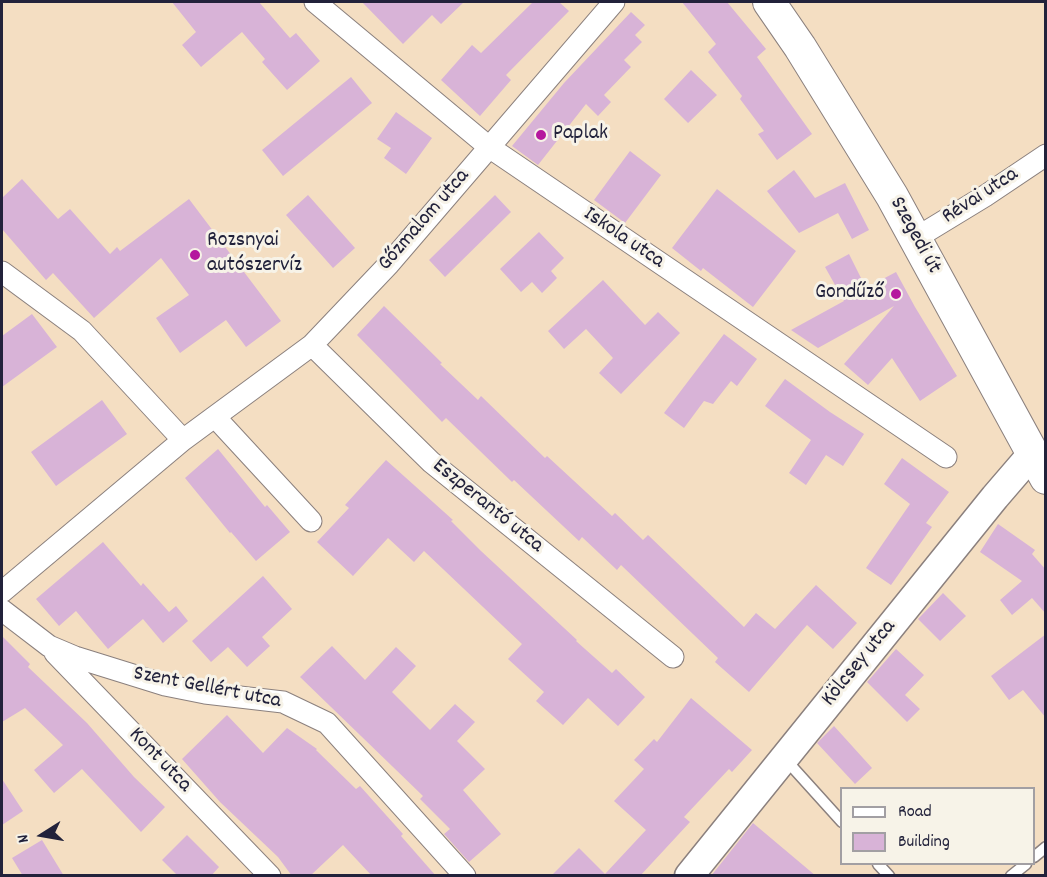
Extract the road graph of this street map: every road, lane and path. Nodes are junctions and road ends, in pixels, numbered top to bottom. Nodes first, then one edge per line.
1 (315, 2) edge
2 (614, 2) edge
3 (769, 2) edge
4 (489, 147) junction
5 (1046, 155) edge
6 (916, 238) junction
7 (2, 272) edge
8 (312, 345) junction
9 (215, 417) junction
10 (183, 440) junction
11 (946, 457) dead end
12 (1039, 466) edge
13 (311, 522) dead end
14 (2, 592) edge
15 (2, 610) edge
16 (48, 646) junction
17 (673, 657) dead end
18 (784, 757) junction
19 (840, 820) edge
20 (1025, 865) edge
21 (270, 876) edge
22 (465, 876) edge
23 (689, 876) edge
24 (1011, 876) edge

1 - 4 street, Iskola utca
2 - 4 street, Gőzmalom utca
3 - 6 main road, Szegedi út
4 - 8 street, Gőzmalom utca
4 - 11 street, Iskola utca
5 - 6 street, Révai utca
6 - 12 main road, Szegedi út
7 - 10 street
8 - 9 street, Gőzmalom utca
8 - 17 street, Eszperantó utca
9 - 10 street, Gőzmalom utca
9 - 13 street
10 - 14 street, Gőzmalom utca
12 - 18 main road, Kölcsey utca
15 - 16 street, Szent Gellért utca
16 - 21 street, Kont utca
16 - 22 street, Szent Gellért utca
18 - 19 lane
18 - 23 main road, Kölcsey utca
20 - 24 lane

